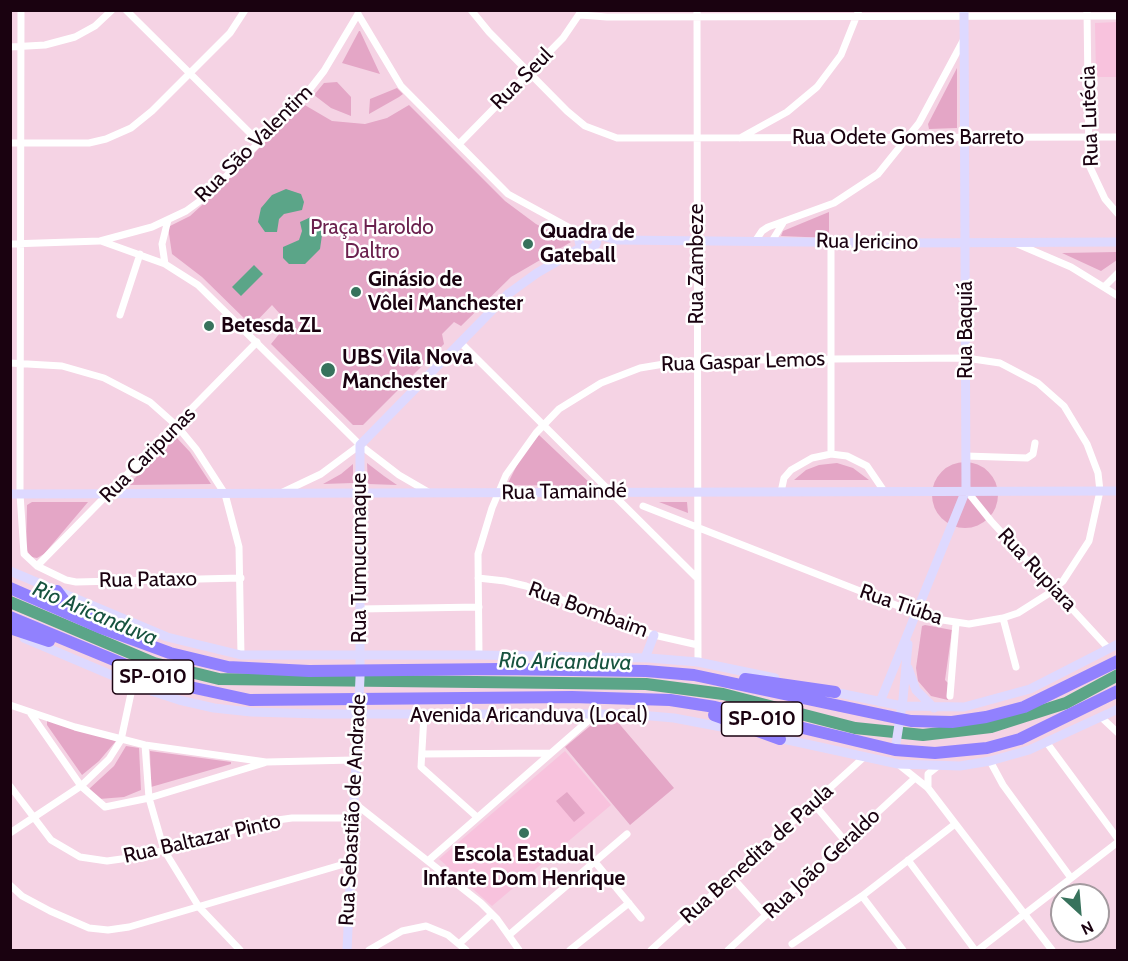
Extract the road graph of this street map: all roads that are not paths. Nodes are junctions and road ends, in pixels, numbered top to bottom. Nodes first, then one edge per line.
1 (21, 10) edge
2 (112, 10) edge
3 (126, 10) edge
4 (245, 10) edge
5 (471, 10) edge
6 (358, 12) edge
7 (580, 13) edge
8 (1087, 13) edge
9 (697, 14) edge
10 (769, 14) edge
11 (858, 14) edge
12 (964, 14) edge
13 (1118, 16) edge
14 (964, 39) junction
15 (10, 46) edge
16 (21, 47) junction
17 (528, 72) junction
18 (189, 73) junction
19 (966, 137) junction
20 (1090, 137) junction
21 (1118, 137) edge
22 (698, 138) junction
23 (909, 138) junction
24 (738, 139) junction
25 (10, 142) edge
26 (259, 142) junction
27 (21, 143) junction
28 (459, 144) junction
29 (1118, 213) edge
30 (168, 220) junction
31 (783, 223) junction
32 (581, 234) junction
33 (595, 234) junction
34 (125, 235) junction
35 (617, 240) junction
36 (696, 240) junction
37 (756, 240) junction
38 (100, 241) junction
39 (772, 241) junction
40 (831, 242) junction
41 (966, 242) junction
42 (1013, 242) junction
43 (1118, 242) edge
44 (10, 244) edge
45 (21, 244) junction
46 (596, 245) junction
47 (582, 247) junction
48 (129, 251) junction
49 (140, 254) junction
50 (165, 264) junction
51 (1118, 273) edge
52 (1105, 286) junction
53 (1118, 296) edge
54 (120, 315) dead end
55 (257, 342) junction
56 (461, 343) junction
57 (966, 358) junction
58 (832, 359) junction
59 (698, 361) junction
60 (10, 363) edge
61 (21, 363) junction
62 (177, 426) junction
63 (543, 426) junction
64 (1035, 443) dead end
65 (360, 445) junction
66 (831, 454) junction
67 (966, 456) junction
68 (966, 490) junction
69 (607, 491) junction
70 (698, 491) junction
71 (884, 491) junction
72 (1100, 491) junction
73 (1118, 491) edge
74 (781, 492) junction
75 (109, 493) junction
76 (360, 493) junction
77 (430, 493) junction
78 (498, 493) junction
79 (15, 494) edge
80 (225, 494) junction
81 (280, 494) junction
82 (643, 506) dead end
83 (696, 526) junction
84 (37, 566) junction
85 (10, 571) edge
86 (241, 578) junction
87 (478, 578) junction
88 (697, 578) junction
89 (10, 588) edge
90 (1055, 589) junction
91 (57, 591) junction
92 (479, 607) junction
93 (360, 609) junction
94 (917, 614) junction
95 (10, 617) edge
96 (1003, 618) junction
97 (956, 623) junction
98 (10, 630) edge
99 (654, 635) junction
100 (908, 639) junction
101 (698, 645) junction
102 (1113, 646) edge
103 (158, 649) junction
104 (90, 651) junction
105 (241, 655) junction
106 (479, 655) junction
107 (360, 656) junction
108 (645, 658) junction
109 (1118, 661) edge
110 (698, 662) junction
111 (907, 664) junction
112 (1016, 667) dead end
113 (360, 674) junction
114 (694, 675) junction
115 (133, 684) junction
116 (835, 692) junction
117 (1118, 692) edge
118 (950, 696) dead end
119 (359, 697) junction
120 (622, 697) junction
121 (880, 702) junction
122 (10, 705) edge
123 (902, 706) junction
124 (934, 708) junction
125 (1118, 709) edge
126 (30, 713) junction
127 (597, 713) junction
128 (358, 714) junction
129 (424, 715) junction
130 (1102, 717) junction
131 (904, 722) junction
132 (1118, 733) edge
133 (780, 739) junction
134 (121, 740) junction
135 (1047, 743) junction
136 (145, 745) junction
137 (895, 748) junction
138 (550, 753) junction
139 (422, 754) junction
140 (863, 758) junction
141 (354, 760) junction
142 (990, 761) junction
143 (266, 762) junction
144 (898, 764) junction
145 (938, 766) junction
146 (915, 778) junction
147 (10, 786) edge
148 (81, 786) junction
149 (927, 788) junction
150 (148, 798) junction
151 (353, 802) junction
152 (813, 803) junction
153 (477, 816) junction
154 (32, 818) junction
155 (353, 818) junction
156 (955, 824) junction
157 (10, 833) edge
158 (627, 834) dead end
159 (1118, 840) edge
160 (846, 842) junction
161 (164, 850) junction
162 (429, 860) junction
163 (908, 860) junction
164 (351, 861) junction
165 (595, 862) junction
166 (732, 877) junction
167 (1071, 878) junction
168 (10, 885) edge
169 (862, 896) junction
170 (629, 903) junction
171 (199, 907) junction
172 (492, 914) junction
173 (766, 915) junction
174 (1024, 915) junction
175 (642, 918) dead end
176 (509, 935) junction
177 (460, 943) junction
178 (792, 944) dead end
179 (652, 950) edge
180 (240, 951) edge
181 (347, 951) edge
182 (369, 951) edge
183 (466, 951) edge
184 (519, 951) edge
185 (570, 951) edge
186 (728, 951) edge
187 (903, 951) edge
188 (976, 951) edge
189 (1052, 951) edge

1 - 16 street
2 - 16 street
3 - 18 street
4 - 18 street
5 - 17 street, Rua Odete Gomes Barreto
6 - 26 street, Rua São Valentim
6 - 28 street
7 - 9 street
7 - 17 street, Rua Seul
8 - 12 street
8 - 13 street
8 - 20 street, Rua Lutécia
9 - 10 street
9 - 22 street, Rua Zambeze
10 - 11 street
11 - 12 street
11 - 24 street
12 - 14 street, Rua Baquiá
14 - 19 street, Rua Baquiá
14 - 23 street
15 - 16 street
16 - 27 street
17 - 22 street, Rua Odete Gomes Barreto
17 - 28 street, Rua Seul
18 - 26 street
18 - 27 street
19 - 20 street, Rua Odete Gomes Barreto
19 - 23 street, Rua Odete Gomes Barreto
19 - 41 street, Rua Baquiá
20 - 21 street, Rua Odete Gomes Barreto
20 - 29 street, Rua Lutécia
22 - 24 street, Rua Odete Gomes Barreto
22 - 36 street, Rua Zambeze
23 - 24 street, Rua Odete Gomes Barreto
23 - 31 street
25 - 27 street
26 - 30 street, Rua São Valentim
27 - 45 street
28 - 32 street
30 - 34 street, Rua São Valentim
30 - 50 street
31 - 37 street
31 - 39 street
32 - 33 street
32 - 47 street
33 - 35 street, Rua Jericino
33 - 46 street
34 - 38 street, Rua São Valentim
34 - 48 street
35 - 36 street, Rua Jericino
35 - 46 street, Rua Jericino
36 - 37 street, Rua Jericino
36 - 59 street, Rua Zambeze
37 - 39 street, Rua Jericino
38 - 45 street, Rua São Valentim
38 - 48 street
39 - 40 street, Rua Jericino
40 - 41 street, Rua Jericino
40 - 58 street
41 - 42 street, Rua Jericino
41 - 57 street, Rua Baquiá
42 - 43 street, Rua Jericino
42 - 52 street
44 - 45 street, Rua São Valentim
45 - 61 street
46 - 47 street
47 - 56 street
48 - 49 street
49 - 50 street
49 - 54 street
50 - 55 street
51 - 52 street
52 - 53 street
55 - 62 street, Rua Caripunas
55 - 65 street
56 - 63 street
56 - 65 street
57 - 58 street, Rua Gaspar Lemos
57 - 67 street, Rua Baquiá
57 - 72 street, Rua Gaspar Lemos
58 - 59 street, Rua Gaspar Lemos
58 - 66 street
59 - 63 street, Rua Gaspar Lemos
59 - 70 street, Rua Zambeze
60 - 61 street
61 - 62 street
61 - 79 street
62 - 75 street, Rua Caripunas
62 - 80 street
63 - 69 street
63 - 78 street, Rua Gaspar Lemos
64 - 67 street
65 - 76 street, Rua Tumucumaque
65 - 77 street
65 - 81 street
66 - 71 street
66 - 74 street
67 - 68 street, Rua Baquiá
68 - 71 street, Rua Tamaindé
68 - 72 street, Rua Tamaindé
68 - 90 street, Rua Rupiara
68 - 94 street, Rua Baquiá
69 - 70 street, Rua Tamaindé
69 - 78 street, Rua Tamaindé
69 - 88 street
70 - 74 street, Rua Tamaindé
70 - 83 street, Rua Zambeze
71 - 74 street, Rua Tamaindé
72 - 73 street, Rua Tamaindé
72 - 90 street, Rua Tiúba
75 - 79 street, Rua Tamaindé
75 - 80 street, Rua Tamaindé
75 - 84 street, Rua Caripunas
76 - 77 street, Rua Tamaindé
76 - 81 street, Rua Tamaindé
76 - 93 street, Rua Tumucumaque
77 - 78 street, Rua Tamaindé
78 - 87 street, Rua Gaspar Lemos
79 - 84 street, Rua Pataxo
80 - 81 street, Rua Tamaindé
80 - 86 street
82 - 83 street, Rua Tiúba
83 - 88 street, Rua Zambeze
83 - 94 street, Rua Tiúba
84 - 86 street, Rua Pataxo
85 - 91 street
86 - 105 street
87 - 92 street, Rua Gaspar Lemos
87 - 99 street, Rua Bombaim
88 - 101 street, Rua Zambeze
89 - 103 highway, SP-010
90 - 96 street, Rua Tiúba
90 - 102 street, Rua Rupiara
91 - 103 highway
91 - 105 street
92 - 93 street
92 - 106 street, Rua Gaspar Lemos
93 - 107 street, Rua Tumucumaque
94 - 97 street, Rua Tiúba
94 - 100 street, Rua Baquiá
95 - 104 highway, SP-010
96 - 97 street, Rua Tiúba
96 - 112 street
97 - 118 street
98 - 104 highway
98 - 115 street, Avenida Aricanduva (Local)
99 - 101 street, Rua Bombaim
99 - 108 street
100 - 111 street, Rua Baquiá
100 - 121 street, Rua Baquiá
101 - 110 street, Rua Zambeze
102 - 124 street
103 - 113 highway, SP-010
104 - 119 highway, SP-010
105 - 107 street
106 - 107 street
106 - 108 street
107 - 113 street, Rua Tumucumaque
108 - 110 street
109 - 131 highway, SP-010
110 - 116 street
111 - 123 street, Rua Baquiá
111 - 124 street
113 - 114 highway, SP-010
113 - 119 street, Rua Sebastião de Andrade
114 - 116 highway
114 - 131 highway, SP-010
115 - 128 street, Avenida Aricanduva (Local)
115 - 134 street
116 - 121 street
117 - 137 highway, SP-010
119 - 120 highway, SP-010
119 - 128 street, Rua Sebastião de Andrade
120 - 133 highway
120 - 137 highway, SP-010
121 - 123 street
122 - 126 street
123 - 124 street
123 - 131 street, Rua Baquiá
125 - 130 street, Avenida Aricanduva (Local)
126 - 134 street
126 - 148 street
127 - 129 street, Avenida Aricanduva (Local)
127 - 133 street, Avenida Aricanduva (Local)
127 - 138 street
128 - 129 street, Avenida Aricanduva (Local)
128 - 141 street, Rua Sebastião de Andrade
129 - 139 street
130 - 132 street
130 - 135 street, Avenida Aricanduva (Local)
131 - 137 street, Rua Baquiá
133 - 140 street, Avenida Aricanduva (Local)
134 - 136 street
134 - 148 street
135 - 142 street, Avenida Aricanduva (Local)
135 - 159 street
136 - 143 street
136 - 150 street
138 - 139 street
138 - 153 street
139 - 153 street
140 - 144 street, Avenida Aricanduva (Local)
140 - 152 street, Rua Benedita de Paula
141 - 143 street
141 - 151 street, Rua Sebastião de Andrade
142 - 145 street, Avenida Aricanduva (Local)
142 - 167 street
143 - 150 street
144 - 145 street, Avenida Aricanduva (Local)
144 - 146 street
145 - 149 street
146 - 149 street
146 - 160 street, Rua João Geraldo
147 - 154 street, Rua Baltazar Pinto
148 - 150 street
148 - 154 street
149 - 156 street
150 - 161 street
151 - 155 street, Rua Sebastião de Andrade
151 - 162 street
152 - 160 street
152 - 166 street, Rua Benedita de Paula
153 - 162 street
154 - 157 street
154 - 161 street, Rua Baltazar Pinto
155 - 161 street, Rua Baltazar Pinto
155 - 164 street, Rua Sebastião de Andrade
156 - 163 street
156 - 174 street
158 - 165 street
159 - 167 street
160 - 173 street, Rua João Geraldo
161 - 171 street
162 - 172 street
163 - 169 street
163 - 188 street
164 - 171 street
164 - 181 street, Rua Sebastião de Andrade
165 - 170 street
165 - 176 street
166 - 173 street
166 - 179 street, Rua Benedita de Paula
167 - 174 street
168 - 171 street
169 - 178 street
169 - 187 street
170 - 175 street
170 - 185 street
171 - 180 street
172 - 176 street
172 - 177 street
173 - 186 street, Rua João Geraldo
174 - 188 street
174 - 189 street
176 - 184 street
177 - 182 street
177 - 183 street

